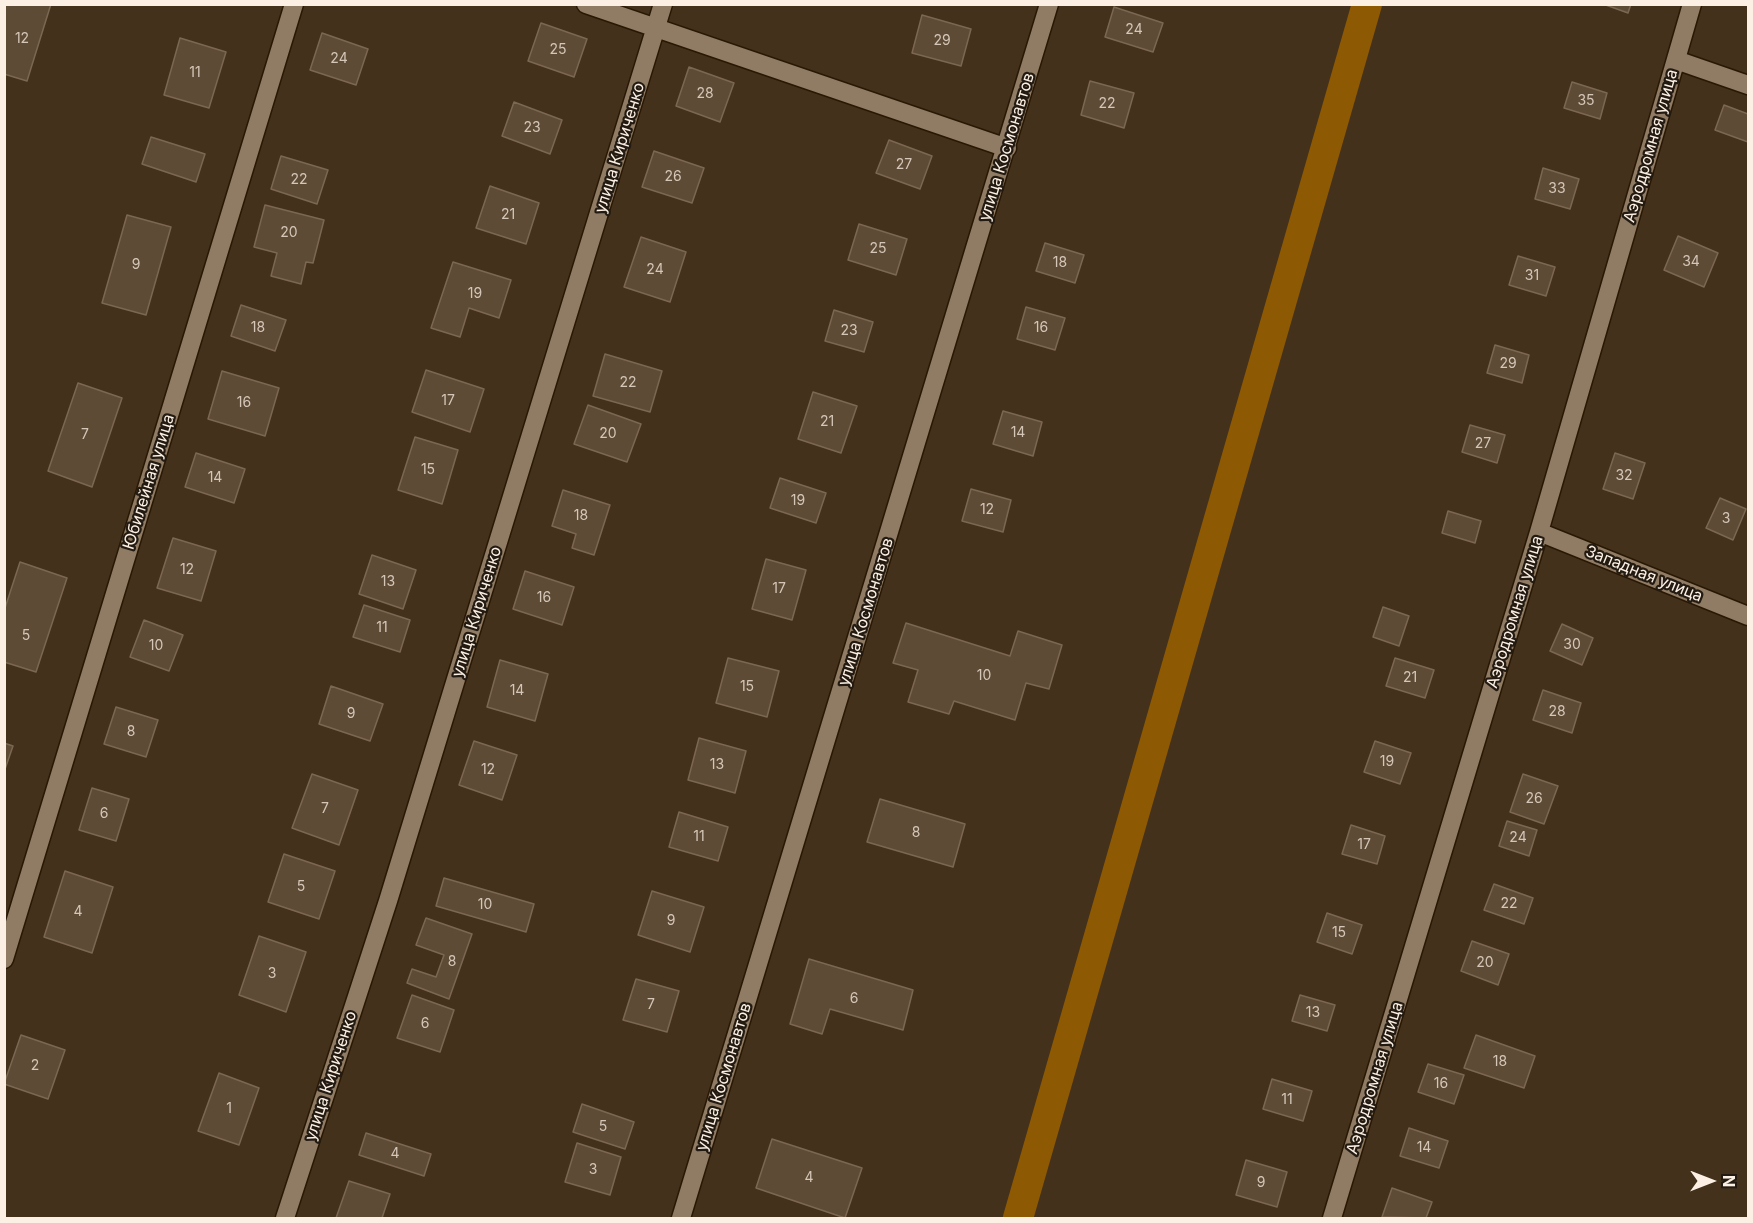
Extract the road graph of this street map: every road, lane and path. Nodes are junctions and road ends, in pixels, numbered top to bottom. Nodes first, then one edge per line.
1 (294, 4) edge
2 (586, 4) edge
3 (663, 4) edge
4 (1049, 4) edge
5 (1692, 4) edge
6 (656, 27) junction
7 (1676, 60) junction
8 (1749, 85) edge
9 (1007, 148) junction
10 (1539, 532) junction
11 (1749, 616) edge
12 (4, 959) edge
13 (285, 1218) edge
14 (681, 1218) edge
15 (1332, 1218) edge

1 - 12 street, Юбилейная улица
2 - 6 street
3 - 6 street, улица Кириченко
4 - 9 street, улица Космонавтов
5 - 7 street, Аэродромная улица
6 - 9 street
6 - 13 street, улица Кириченко
7 - 8 street
7 - 10 street, Аэродромная улица
9 - 14 street, улица Космонавтов
10 - 11 street, Западная улица
10 - 15 street, Аэродромная улица

